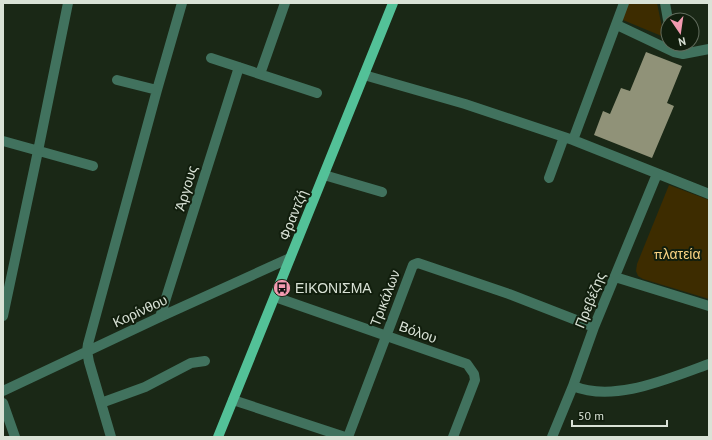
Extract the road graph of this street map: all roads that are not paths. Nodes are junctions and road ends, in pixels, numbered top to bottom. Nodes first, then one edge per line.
1 (68, 3) edge
2 (182, 3) edge
3 (285, 3) edge
4 (393, 3) edge
5 (624, 3) edge
6 (616, 25) junction
7 (660, 43) edge
8 (680, 52) edge
9 (693, 52) edge
10 (211, 58) dead end
11 (238, 67) junction
12 (260, 74) junction
13 (364, 75) junction
14 (117, 80) dead end
15 (157, 90) junction
16 (317, 93) dead end
17 (568, 138) junction
18 (3, 141) edge
19 (38, 151) junction
20 (93, 166) dead end
21 (657, 174) junction
22 (324, 175) junction
23 (549, 178) dead end
24 (382, 192) dead end
25 (709, 194) edge
26 (290, 258) junction
27 (615, 277) junction
28 (275, 296) junction
29 (4, 303) edge
30 (709, 306) edge
31 (3, 316) edge
32 (160, 317) junction
33 (594, 327) junction
34 (385, 335) junction
35 (87, 351) junction
36 (204, 361) dead end
37 (709, 364) edge
38 (573, 386) junction
39 (3, 391) edge
40 (233, 400) junction
41 (3, 403) edge
42 (102, 403) junction
43 (16, 437) edge
44 (112, 437) edge
45 (218, 437) edge
46 (345, 437) edge
47 (348, 437) edge
48 (453, 437) edge
49 (552, 437) edge

1 - 19 street
2 - 15 street
3 - 12 street
4 - 13 main road, Φραντζή
5 - 6 street
6 - 7 street
6 - 17 street
8 - 9 street
10 - 11 street
11 - 12 street
11 - 32 street, Άργους
12 - 16 street
13 - 17 street
13 - 22 main road, Φραντζή
14 - 15 street
15 - 35 street
17 - 21 street
17 - 23 street
18 - 19 street
19 - 20 street
19 - 29 street
21 - 25 street
21 - 27 street, Πρεβέζης
22 - 24 street
22 - 26 main road, Φραντζή
26 - 28 main road, Φραντζή
26 - 32 street, Κορίνθου
27 - 30 street
27 - 33 street, Πρεβέζης
28 - 34 street, Βόλου
28 - 40 main road, Φραντζή
29 - 31 street
32 - 35 street, Κορίνθου
33 - 34 street, Τρικάλων
33 - 38 street, Πρεβέζης
34 - 47 street, Τρικάλων
34 - 48 street, Βόλου
35 - 39 street, Κορίνθου
35 - 42 street
36 - 42 street
37 - 38 street
38 - 49 street, Πρεβέζης
40 - 45 main road, Φραντζή
40 - 46 street
41 - 43 street
42 - 44 street

